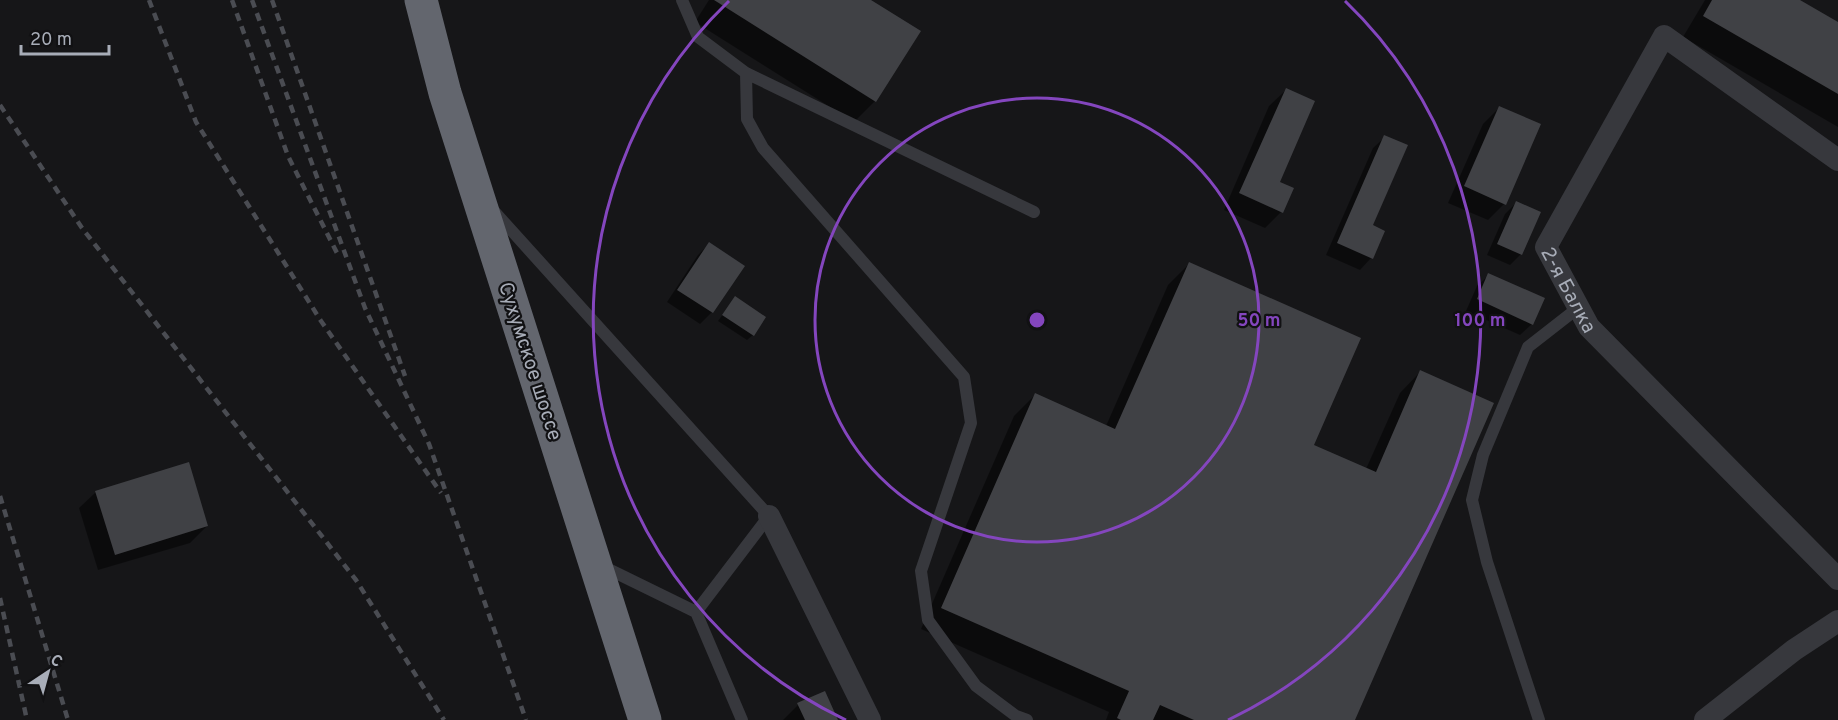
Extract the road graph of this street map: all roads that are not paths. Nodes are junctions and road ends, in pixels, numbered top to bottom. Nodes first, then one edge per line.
1 (421, 0) edge
2 (682, 0) edge
3 (746, 73) junction
4 (1838, 160) edge
5 (477, 192) junction
6 (1034, 212) dead end
7 (1578, 308) junction
8 (769, 516) junction
9 (595, 563) junction
10 (1838, 579) edge
11 (696, 612) junction
12 (1838, 621) edge
13 (645, 720) edge
14 (742, 720) edge
15 (870, 720) edge
16 (1027, 720) edge
17 (1539, 720) edge
18 (1705, 720) edge

1 - 5 highway, Сухумское шоссе
2 - 3 lane
3 - 6 lane
3 - 16 lane
4 - 7 street, 2-я Балка
5 - 8 lane
5 - 9 highway, Сухумское шоссе
7 - 10 street, 2-я Балка
7 - 17 lane
8 - 11 lane
8 - 15 street
9 - 11 lane
9 - 13 highway, Сухумское шоссе
11 - 14 lane
12 - 18 street

